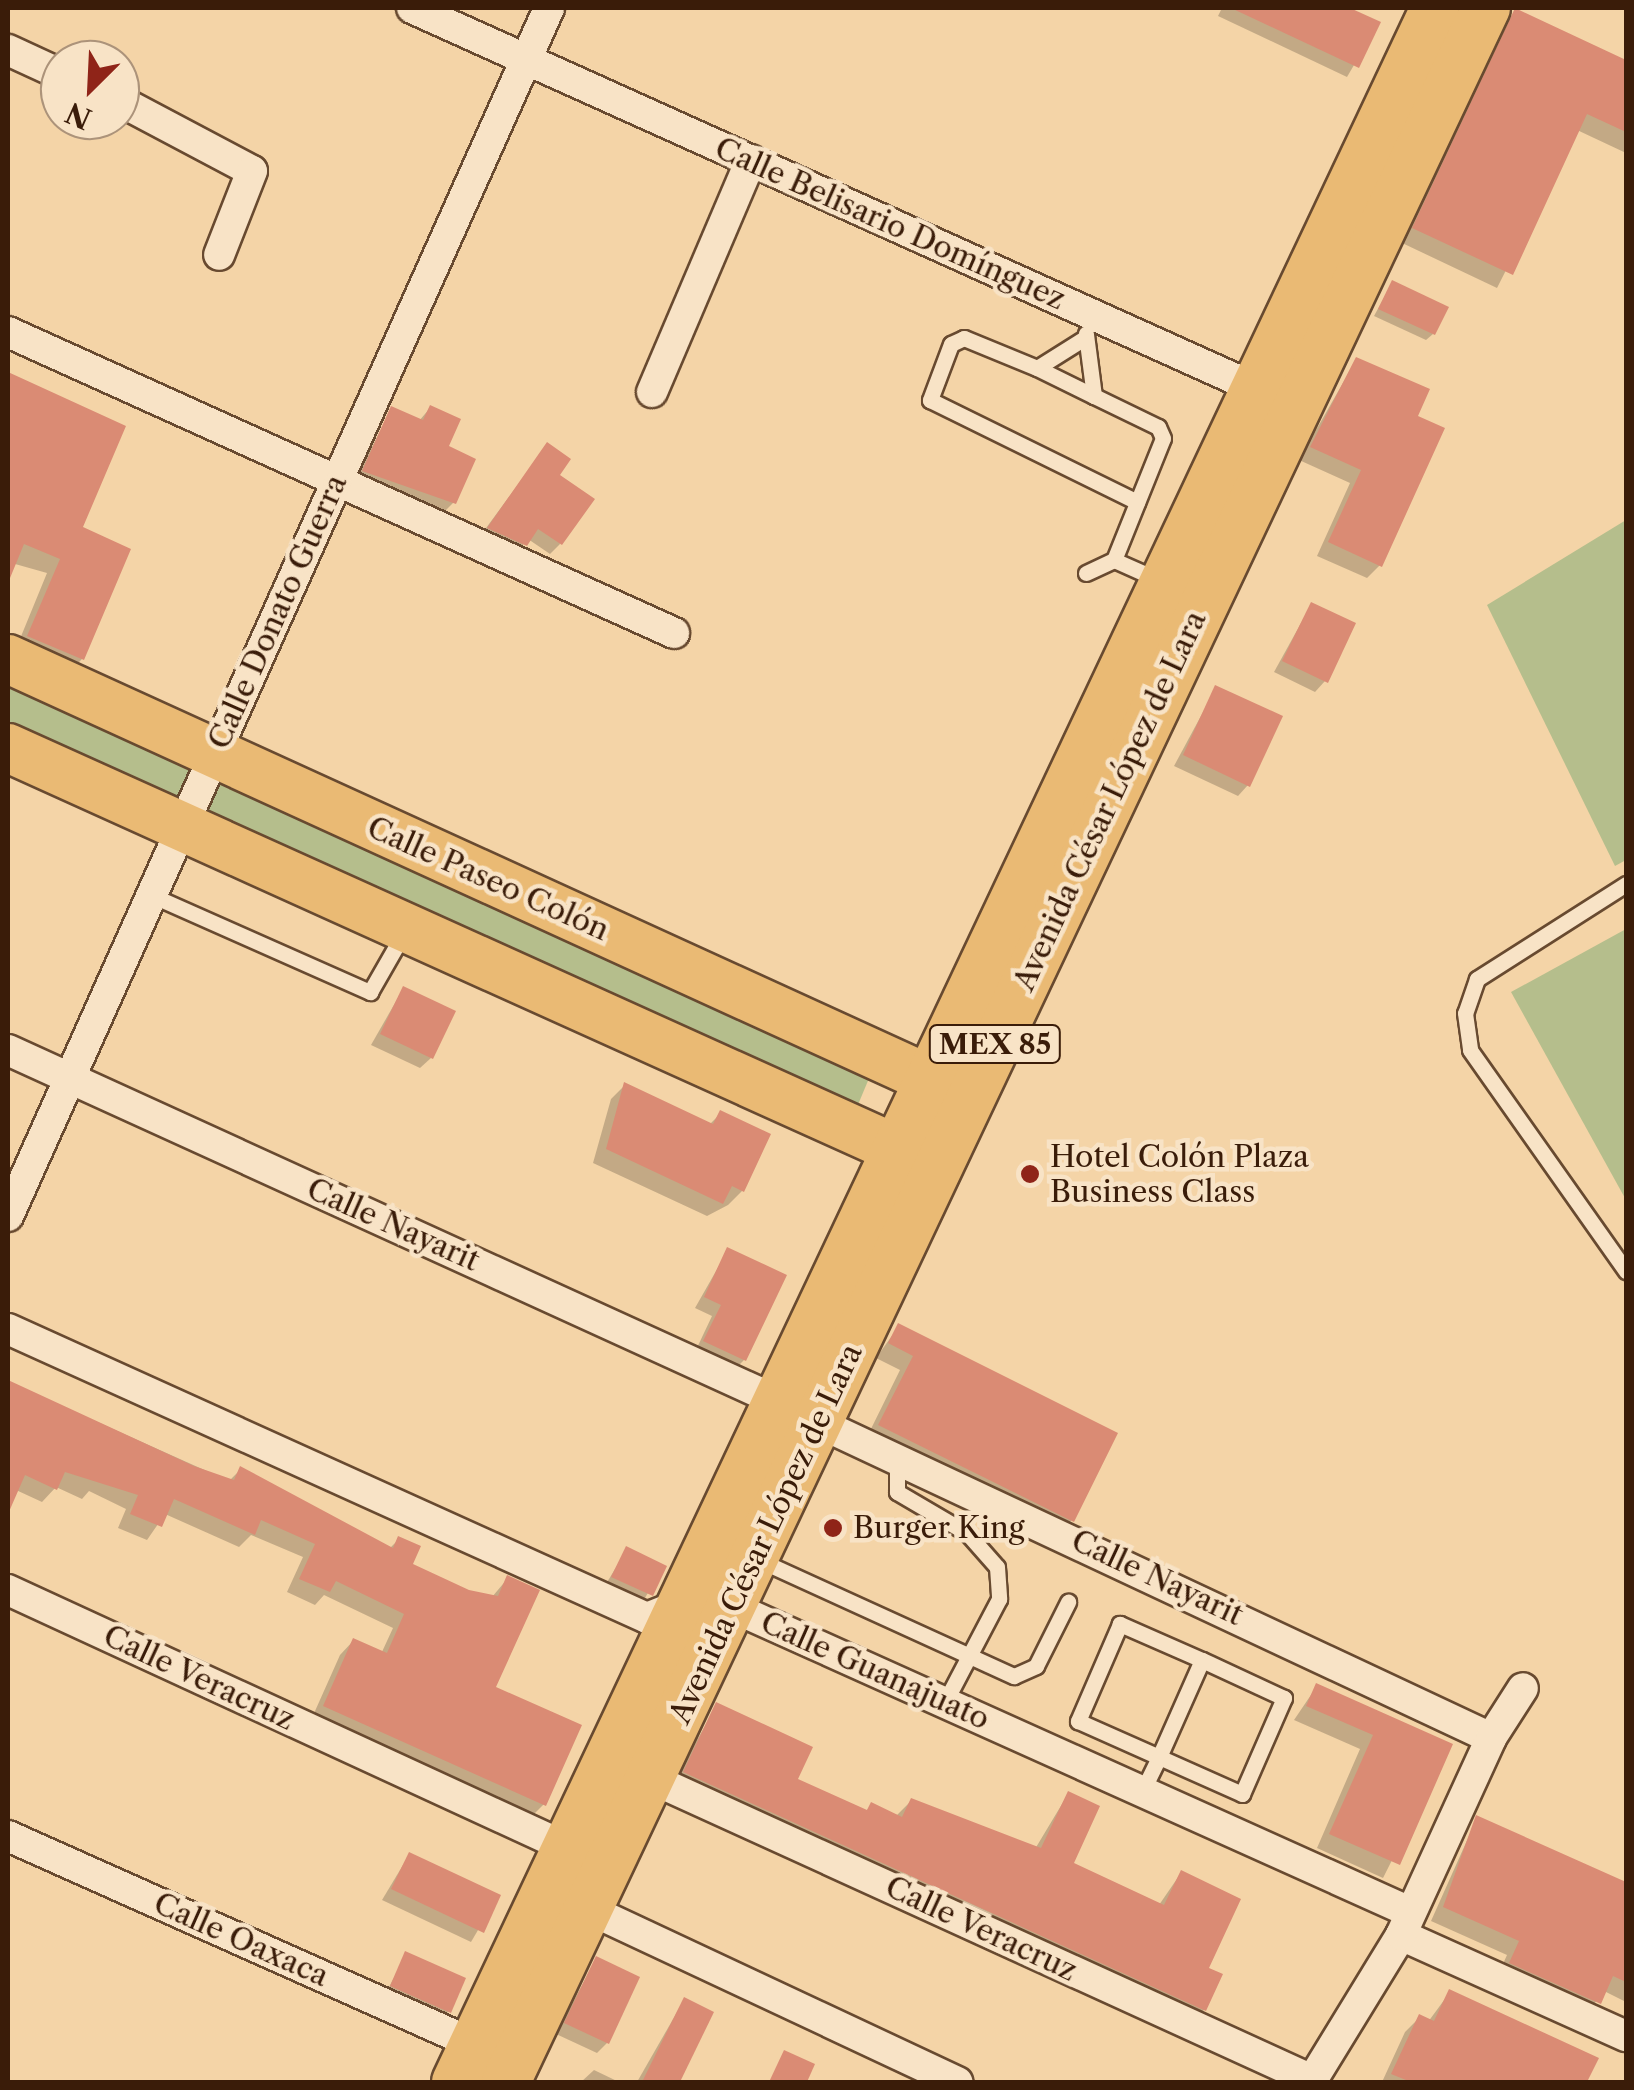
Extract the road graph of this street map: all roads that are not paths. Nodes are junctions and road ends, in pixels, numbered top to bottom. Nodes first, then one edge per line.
1 (412, 8) edge
2 (549, 8) edge
3 (1436, 8) edge
4 (1486, 8) edge
5 (8, 50) edge
6 (524, 61) junction
7 (40, 65) edge
8 (140, 112) edge
9 (751, 160) junction
10 (218, 255) dead end
11 (1090, 328) junction
12 (8, 332) edge
13 (1037, 368) junction
14 (1255, 388) junction
15 (652, 392) dead end
16 (1094, 396) junction
17 (336, 482) junction
18 (1137, 502) junction
19 (1114, 560) junction
20 (1086, 572) dead end
21 (1163, 582) junction
22 (674, 633) dead end
23 (8, 659) edge
24 (8, 748) edge
25 (212, 755) junction
26 (180, 828) junction
27 (1626, 884) edge
28 (151, 895) junction
29 (407, 928) junction
30 (8, 1050) edge
31 (873, 1052) junction
32 (71, 1079) junction
33 (949, 1087) junction
34 (827, 1118) junction
35 (916, 1158) junction
36 (8, 1216) edge
37 (1626, 1271) edge
38 (8, 1329) edge
39 (778, 1400) junction
40 (820, 1424) junction
41 (896, 1458) junction
42 (755, 1558) junction
43 (8, 1590) edge
44 (1068, 1602) dead end
45 (680, 1605) junction
46 (732, 1607) junction
47 (969, 1657) junction
48 (1202, 1660) junction
49 (1523, 1688) dead end
50 (945, 1702) junction
51 (1490, 1738) junction
52 (1159, 1757) junction
53 (650, 1778) junction
54 (1142, 1792) junction
55 (8, 1836) edge
56 (564, 1846) junction
57 (609, 1868) junction
58 (588, 1910) junction
59 (1406, 1923) junction
60 (1626, 2036) edge
61 (465, 2063) edge
62 (506, 2082) edge
63 (958, 2082) edge
64 (1311, 2082) edge

1 - 6 street, Calle Belisario Domínguez
2 - 6 street, Calle Donato Guerra
3 - 14 main road, Avenida César López de Lara / MEX 85
4 - 33 main road, Avenida César López de Lara / MEX 85
5 - 7 street
6 - 9 street, Calle Belisario Domínguez
6 - 17 street, Calle Donato Guerra
8 - 10 street
9 - 11 street, Calle Belisario Domínguez
9 - 15 street
11 - 13 lane
11 - 14 street, Calle Belisario Domínguez
11 - 16 lane
12 - 17 street
13 - 16 lane
13 - 18 lane
14 - 21 main road, Avenida César López de Lara / MEX 85
16 - 18 lane
17 - 22 street
17 - 25 street, Calle Donato Guerra
18 - 19 lane
19 - 20 lane
19 - 21 lane
21 - 33 main road, Avenida César López de Lara / MEX 85
23 - 25 main road, Calle Paseo Colón
24 - 26 main road
25 - 26 street, Calle Donato Guerra
25 - 31 main road, Calle Paseo Colón
26 - 28 street, Calle Donato Guerra
26 - 29 main road
27 - 37 lane
28 - 29 lane
28 - 32 street, Calle Donato Guerra
29 - 34 main road
30 - 32 street, Calle Nayarit
31 - 33 main road, Calle Paseo Colón
31 - 34 main road
32 - 36 street, Calle Donato Guerra
32 - 39 street, Calle Nayarit
33 - 35 main road, Avenida César López de Lara / MEX 85
34 - 35 main road
35 - 39 main road, Avenida César López de Lara / MEX 85
35 - 40 main road, Avenida César López de Lara / MEX 85
38 - 45 street, Calle Guanajuato
39 - 45 main road, Avenida César López de Lara / MEX 85
40 - 41 street, Calle Nayarit
40 - 42 main road, Avenida César López de Lara / MEX 85
41 - 47 lane
41 - 51 street, Calle Nayarit
42 - 46 main road, Avenida César López de Lara / MEX 85
42 - 47 lane
43 - 56 street, Calle Veracruz
44 - 47 lane
45 - 46 street, Calle Guanajuato
45 - 56 main road, Avenida César López de Lara / MEX 85
46 - 50 street, Calle Guanajuato
46 - 53 main road, Avenida César López de Lara / MEX 85
47 - 50 lane
48 - 52 lane
48 - 52 lane
48 - 52 lane
49 - 51 street
50 - 54 street, Calle Guanajuato
51 - 59 street
52 - 54 lane
53 - 57 main road, Avenida César López de Lara / MEX 85
53 - 64 street, Calle Veracruz
54 - 59 street, Calle Guanajuato
55 - 61 street, Calle Oaxaca
56 - 57 street, Calle Veracruz
56 - 61 main road, Avenida César López de Lara / MEX 85
57 - 58 main road, Avenida César López de Lara / MEX 85
58 - 62 main road, Avenida César López de Lara / MEX 85
58 - 63 street
59 - 60 street, Calle Guanajuato
59 - 64 street

